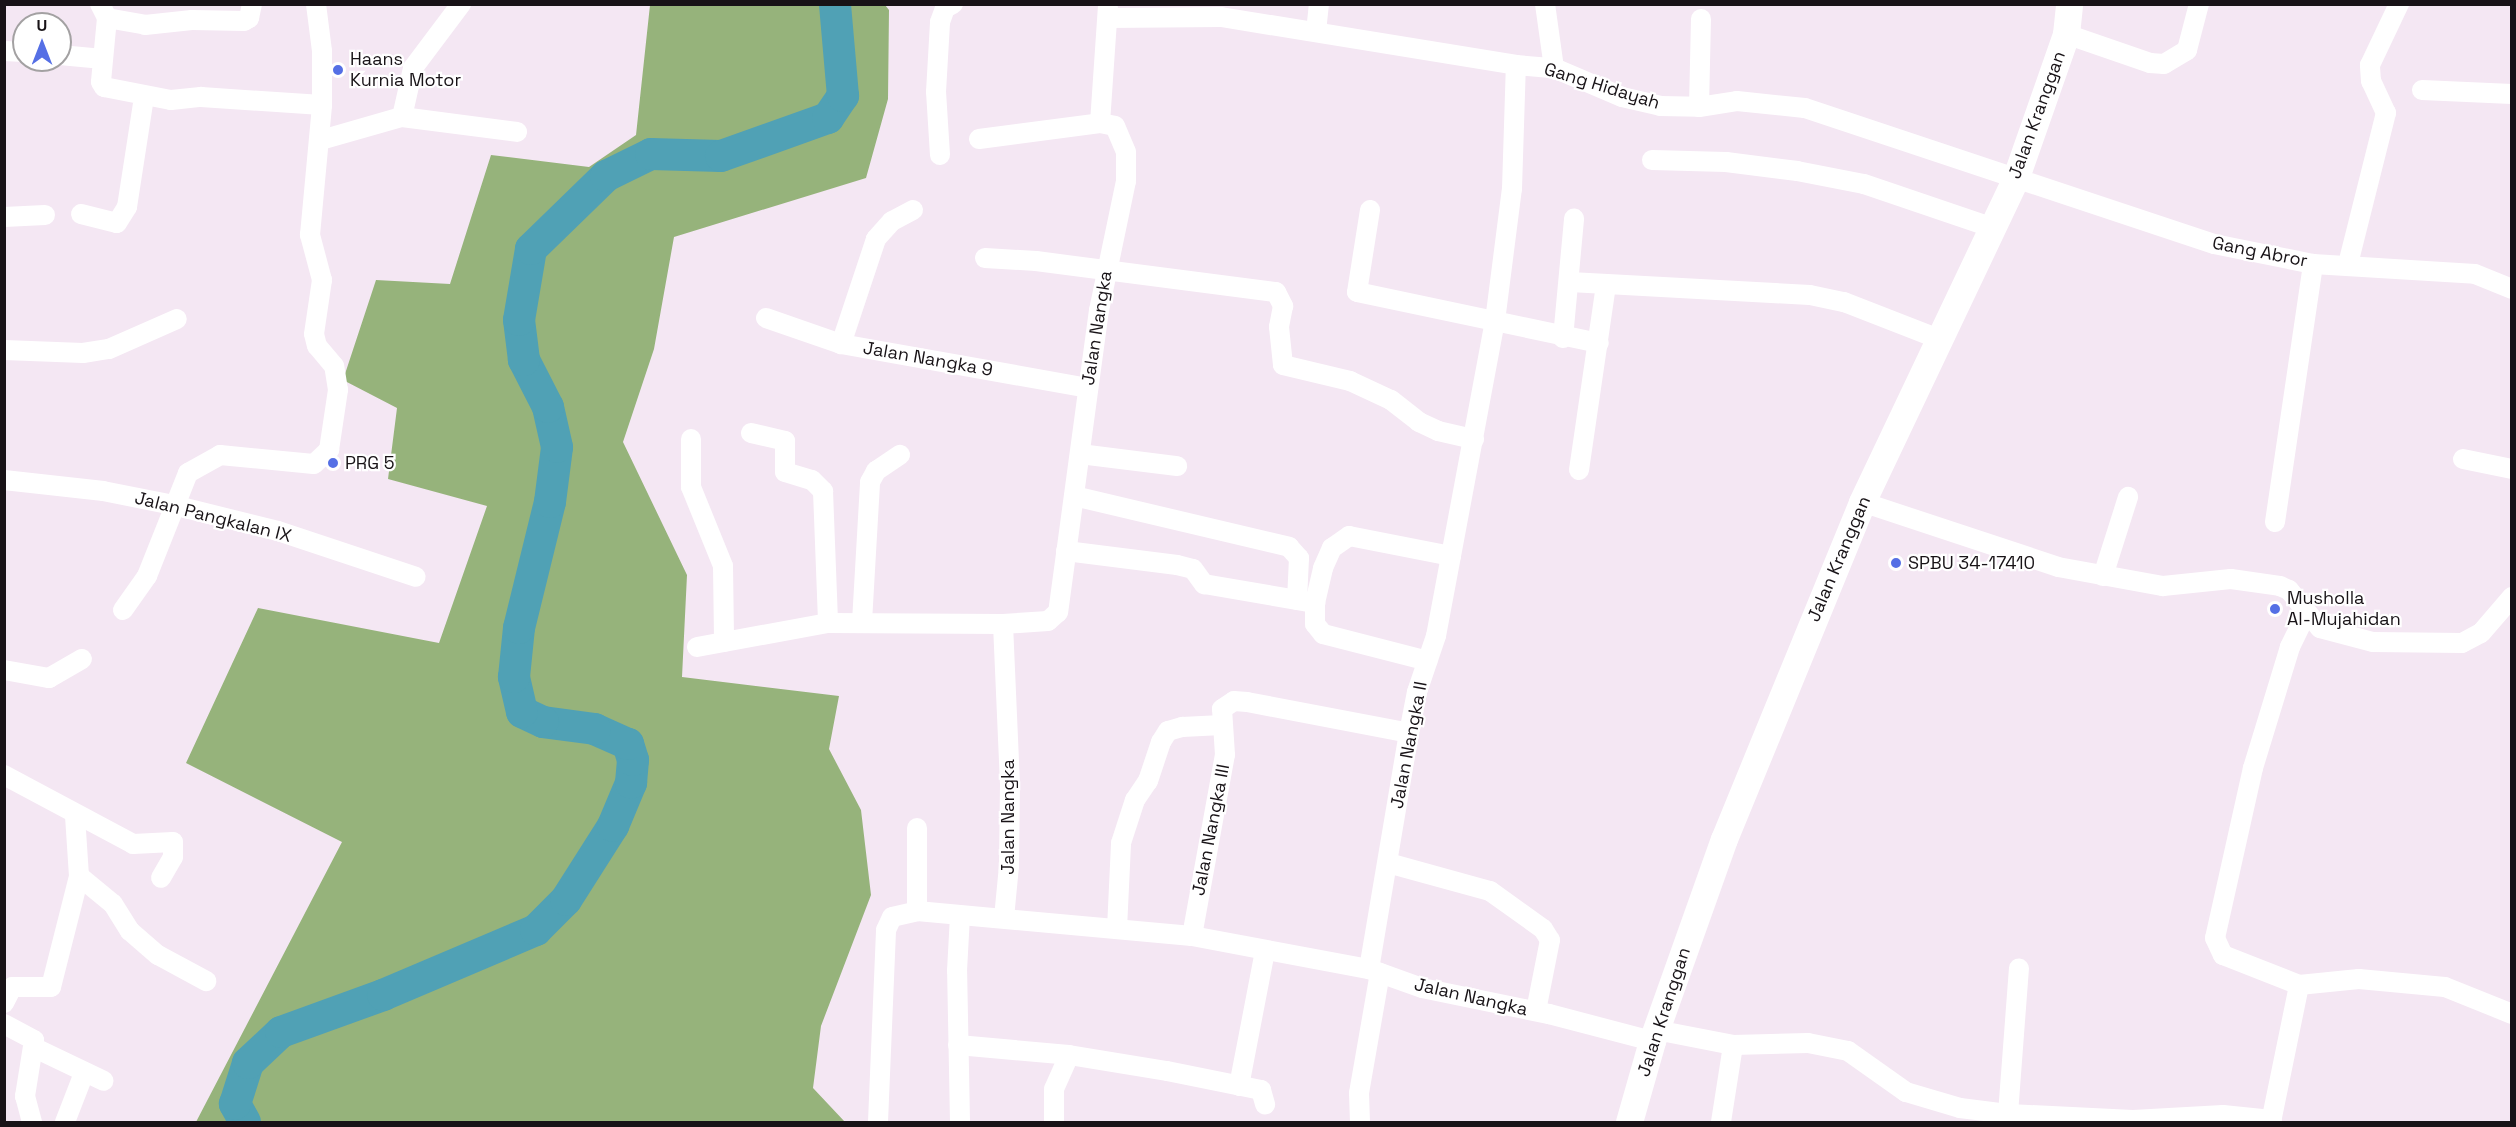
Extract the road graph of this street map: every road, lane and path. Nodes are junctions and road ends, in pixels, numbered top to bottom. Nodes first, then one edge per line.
1 (252, 4) edge
2 (315, 4) edge
3 (461, 4) edge
4 (953, 4) edge
5 (1319, 4) edge
6 (1545, 4) edge
7 (2069, 4) edge
8 (2199, 4) edge
9 (2399, 4) edge
10 (104, 11) edge
11 (1108, 11) edge
12 (191, 12) edge
13 (1701, 18) dead end
14 (1316, 32) junction
15 (2066, 34) junction
16 (72, 56) edge
17 (103, 59) junction
18 (1516, 65) junction
19 (1554, 68) junction
20 (2422, 90) dead end
21 (2511, 94) edge
22 (144, 97) junction
23 (322, 105) junction
24 (1699, 107) junction
25 (402, 117) junction
26 (1100, 123) junction
27 (517, 132) dead end
28 (979, 139) dead end
29 (321, 140) junction
30 (940, 155) dead end
31 (1652, 160) dead end
32 (2016, 177) junction
33 (913, 210) dead end
34 (1370, 210) dead end
35 (81, 214) dead end
36 (45, 215) dead end
37 (4, 217) edge
38 (1574, 219) dead end
39 (1993, 228) junction
40 (985, 258) dead end
41 (2313, 264) junction
42 (2348, 264) junction
43 (1106, 270) junction
44 (1570, 282) junction
45 (1606, 284) junction
46 (2511, 289) edge
47 (766, 318) dead end
48 (177, 319) dead end
49 (1495, 321) junction
50 (1563, 338) junction
51 (1939, 339) junction
52 (1599, 343) junction
53 (841, 344) junction
54 (4, 350) edge
55 (1088, 388) junction
56 (751, 433) dead end
57 (691, 439) dead end
58 (1474, 439) junction
59 (1080, 454) junction
60 (900, 455) dead end
61 (2463, 459) dead end
62 (1177, 466) dead end
63 (2511, 469) edge
64 (1579, 470) dead end
65 (4, 480) edge
66 (1074, 496) junction
67 (2128, 497) dead end
68 (1862, 502) junction
69 (173, 505) junction
70 (2275, 522) dead end
71 (1066, 551) junction
72 (1451, 556) junction
73 (2103, 576) junction
74 (416, 577) dead end
75 (2511, 597) edge
76 (1306, 601) junction
77 (123, 610) dead end
78 (2306, 614) junction
79 (862, 622) junction
80 (828, 623) junction
81 (1003, 624) junction
82 (724, 642) junction
83 (697, 647) dead end
84 (82, 659) dead end
85 (1428, 661) junction
86 (4, 670) edge
87 (1222, 725) junction
88 (1409, 733) junction
89 (4, 775) edge
90 (75, 815) junction
91 (917, 828) dead end
92 (1388, 863) junction
93 (79, 876) junction
94 (161, 878) dead end
95 (917, 911) junction
96 (960, 915) junction
97 (1004, 918) junction
98 (1117, 929) junction
99 (1192, 936) junction
100 (1265, 951) junction
101 (2019, 968) dead end
102 (1374, 971) junction
103 (206, 981) dead end
104 (2299, 985) junction
105 (4, 1004) edge
106 (1536, 1011) junction
107 (2511, 1014) edge
108 (4, 1024) edge
109 (1654, 1035) junction
110 (958, 1045) junction
111 (1733, 1045) junction
112 (35, 1048) junction
113 (1069, 1055) junction
114 (84, 1073) junction
115 (104, 1081) dead end
116 (1239, 1086) junction
117 (1265, 1104) dead end
118 (1941, 1113) edge
119 (2008, 1114) junction
120 (2271, 1121) edge
121 (32, 1122) edge
122 (65, 1122) edge
123 (878, 1122) edge
124 (960, 1122) edge
125 (1054, 1122) edge
126 (1360, 1122) edge
127 (1629, 1122) edge
128 (1721, 1122) edge

1 - 12 street
2 - 23 street
3 - 25 street
4 - 30 street
5 - 14 street
6 - 19 street
7 - 15 main road, Jalan Kranggan
8 - 15 street
9 - 42 street
10 - 12 street
10 - 17 street
11 - 14 street, Gang Hidayah
11 - 26 street
13 - 24 street
14 - 18 street, Gang Hidayah
15 - 32 main road, Jalan Kranggan
16 - 17 street
17 - 22 street
18 - 19 street, Gang Hidayah
18 - 49 street, Jalan Nangka II
19 - 24 street, Gang Hidayah
20 - 21 street
22 - 23 street
22 - 35 street
23 - 29 street
24 - 32 street, Gang Hidayah
25 - 27 street
25 - 29 street
26 - 28 street
26 - 43 street, Jalan Nangka
29 - 69 street
31 - 39 street
32 - 39 main road, Jalan Kranggan
32 - 41 street, Gang Abror
33 - 53 street, Jalan Nangka 9
34 - 49 street
36 - 37 street
38 - 44 street
39 - 51 main road, Jalan Kranggan
40 - 43 street
41 - 42 street, Gang Abror
41 - 70 street
42 - 46 street, Gang Abror
43 - 55 street, Jalan Nangka
43 - 58 street
44 - 45 street
44 - 50 street
45 - 51 street
45 - 52 street
47 - 53 street
48 - 54 street
49 - 50 street
49 - 58 street, Jalan Nangka II
50 - 52 street
51 - 68 main road, Jalan Kranggan
52 - 64 street
53 - 55 street, Jalan Nangka 9
55 - 59 street, Jalan Nangka
56 - 80 street
57 - 82 street
58 - 72 street, Jalan Nangka II
59 - 62 street
59 - 66 street, Jalan Nangka
60 - 79 street
61 - 63 street
65 - 69 street, Jalan Pangkalan IX
66 - 71 street, Jalan Nangka
66 - 76 street
67 - 73 street
68 - 73 street
68 - 109 main road, Jalan Kranggan
69 - 74 street, Jalan Pangkalan IX
69 - 77 street
71 - 76 street
71 - 81 street, Jalan Nangka
72 - 76 street
72 - 85 street, Jalan Nangka II
73 - 78 street
75 - 78 street
76 - 85 street
78 - 104 street
79 - 80 street
79 - 81 street
80 - 82 street
81 - 97 street, Jalan Nangka
82 - 83 street
84 - 86 street
85 - 88 street, Jalan Nangka II
87 - 88 street
87 - 98 street
87 - 99 street, Jalan Nangka III
88 - 92 street, Jalan Nangka II
89 - 90 street
90 - 93 street
90 - 94 street
91 - 95 street
92 - 102 street, Jalan Nangka II
92 - 106 street
93 - 103 street
93 - 105 street
95 - 96 street
95 - 123 street
96 - 97 street
96 - 110 street
97 - 98 street, Jalan Nangka
98 - 99 street, Jalan Nangka
99 - 100 street, Jalan Nangka
100 - 102 street, Jalan Nangka
100 - 116 street
101 - 119 street
102 - 106 street, Jalan Nangka
102 - 126 street, Jalan Nangka II
104 - 107 street
104 - 120 street
106 - 109 street, Jalan Nangka
108 - 112 street
109 - 111 street, Jalan Nangka
109 - 127 main road, Jalan Kranggan
110 - 113 street
110 - 124 street
111 - 118 street, Jalan Nangka
111 - 128 street
112 - 114 street
112 - 121 street
113 - 116 street
113 - 125 street
114 - 115 street
114 - 122 street
116 - 117 street
118 - 119 street, Jalan Nangka
119 - 120 street, Jalan Nangka

